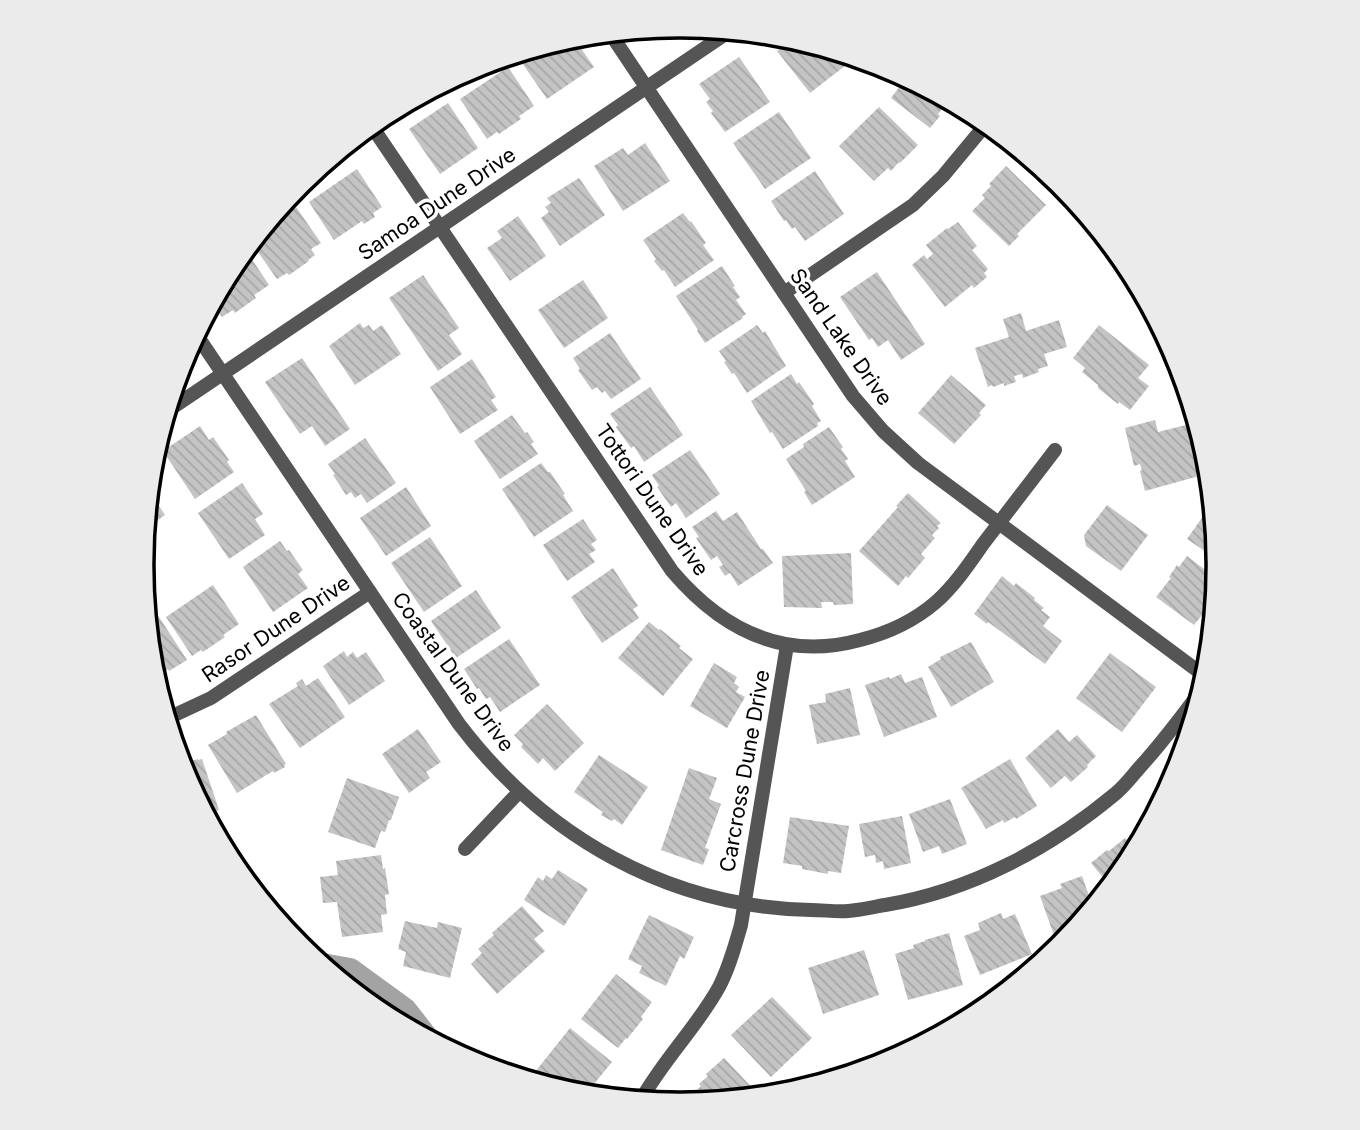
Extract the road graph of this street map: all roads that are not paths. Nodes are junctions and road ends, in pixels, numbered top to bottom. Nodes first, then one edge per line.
1 (717, 40) edge
2 (616, 43) edge
3 (647, 88) junction
4 (979, 131) edge
5 (377, 134) edge
6 (440, 227) junction
7 (784, 293) junction
8 (202, 345) edge
9 (223, 374) junction
10 (179, 404) edge
11 (1055, 450) dead end
12 (999, 523) junction
13 (370, 592) junction
14 (787, 645) junction
15 (1196, 669) edge
16 (1186, 711) edge
17 (175, 715) edge
18 (519, 792) junction
19 (465, 849) dead end
20 (744, 904) junction
21 (647, 1090) edge

1 - 3 street, Samoa Dune Drive
2 - 3 street, Sand Lake Drive
3 - 6 street, Samoa Dune Drive
3 - 7 street, Sand Lake Drive
4 - 7 street
5 - 6 street, Tottori Dune Drive
6 - 9 street, Samoa Dune Drive
6 - 14 street, Tottori Dune Drive
7 - 12 street, Sand Lake Drive
8 - 9 street, Coastal Dune Drive
9 - 10 street, Samoa Dune Drive
9 - 13 street, Coastal Dune Drive
11 - 12 street, Tottori Dune Drive
12 - 14 street, Tottori Dune Drive
12 - 15 street, Sand Lake Drive
13 - 17 street, Rasor Dune Drive
13 - 18 street, Coastal Dune Drive
14 - 20 street, Carcross Dune Drive
16 - 20 street, Coastal Dune Drive
18 - 19 street
18 - 20 street, Coastal Dune Drive
20 - 21 street, Carcross Dune Drive

